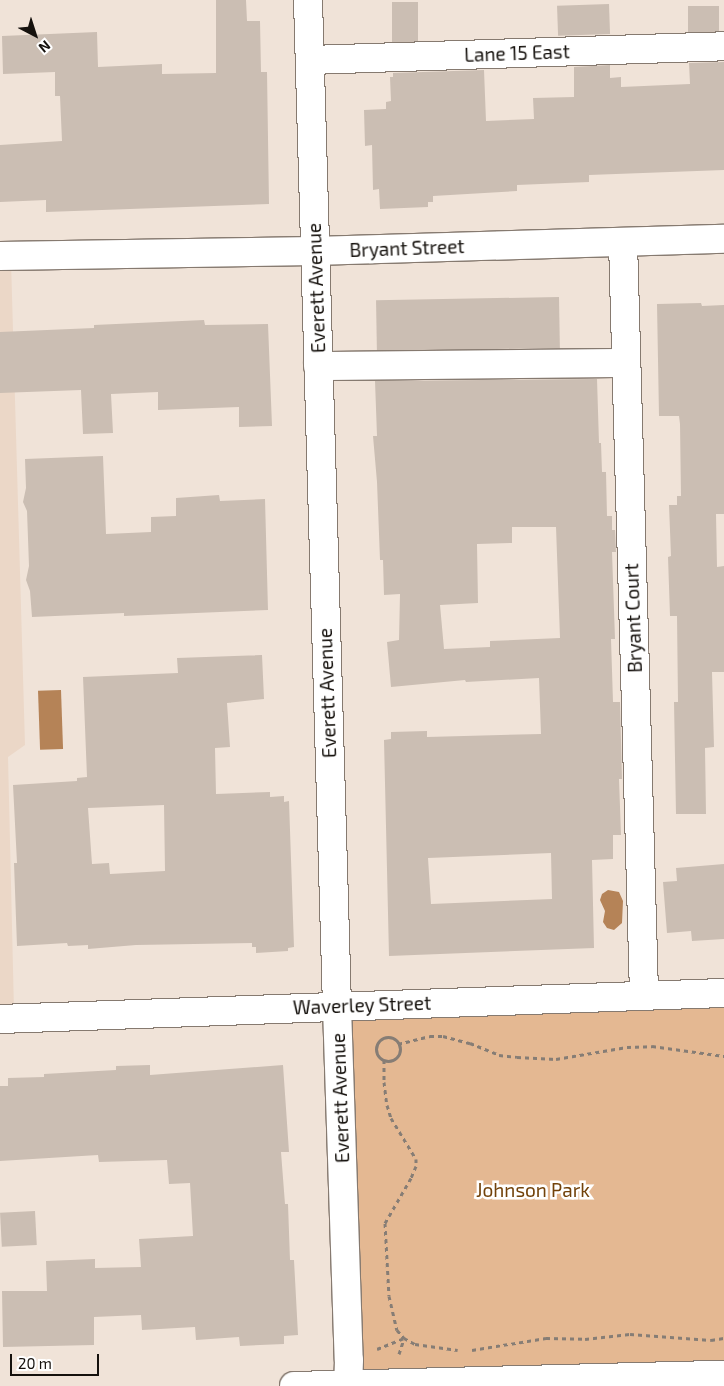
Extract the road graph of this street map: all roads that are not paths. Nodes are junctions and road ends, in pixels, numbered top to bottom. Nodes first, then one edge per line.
1 (308, 0) edge
2 (724, 46) edge
3 (310, 60) junction
4 (724, 239) edge
5 (623, 242) junction
6 (314, 251) junction
7 (0, 256) edge
8 (626, 363) junction
9 (318, 366) junction
10 (724, 993) edge
11 (644, 994) junction
12 (337, 1007) junction
13 (0, 1019) edge
14 (724, 1375) edge
15 (348, 1385) edge
16 (294, 1386) edge

1 - 3 street, Everett Avenue
2 - 3 street, Lane 15 East
3 - 6 street, Everett Avenue
4 - 5 street, Bryant Street
5 - 6 street, Bryant Street
5 - 8 street, Bryant Court
6 - 7 street, Bryant Street
6 - 9 street, Everett Avenue
8 - 9 street
8 - 11 street, Bryant Court
9 - 12 street, Everett Avenue
10 - 11 street, Waverley Street
11 - 12 street, Waverley Street
12 - 13 street, Waverley Street
12 - 15 street, Everett Avenue
14 - 15 street
15 - 16 street

